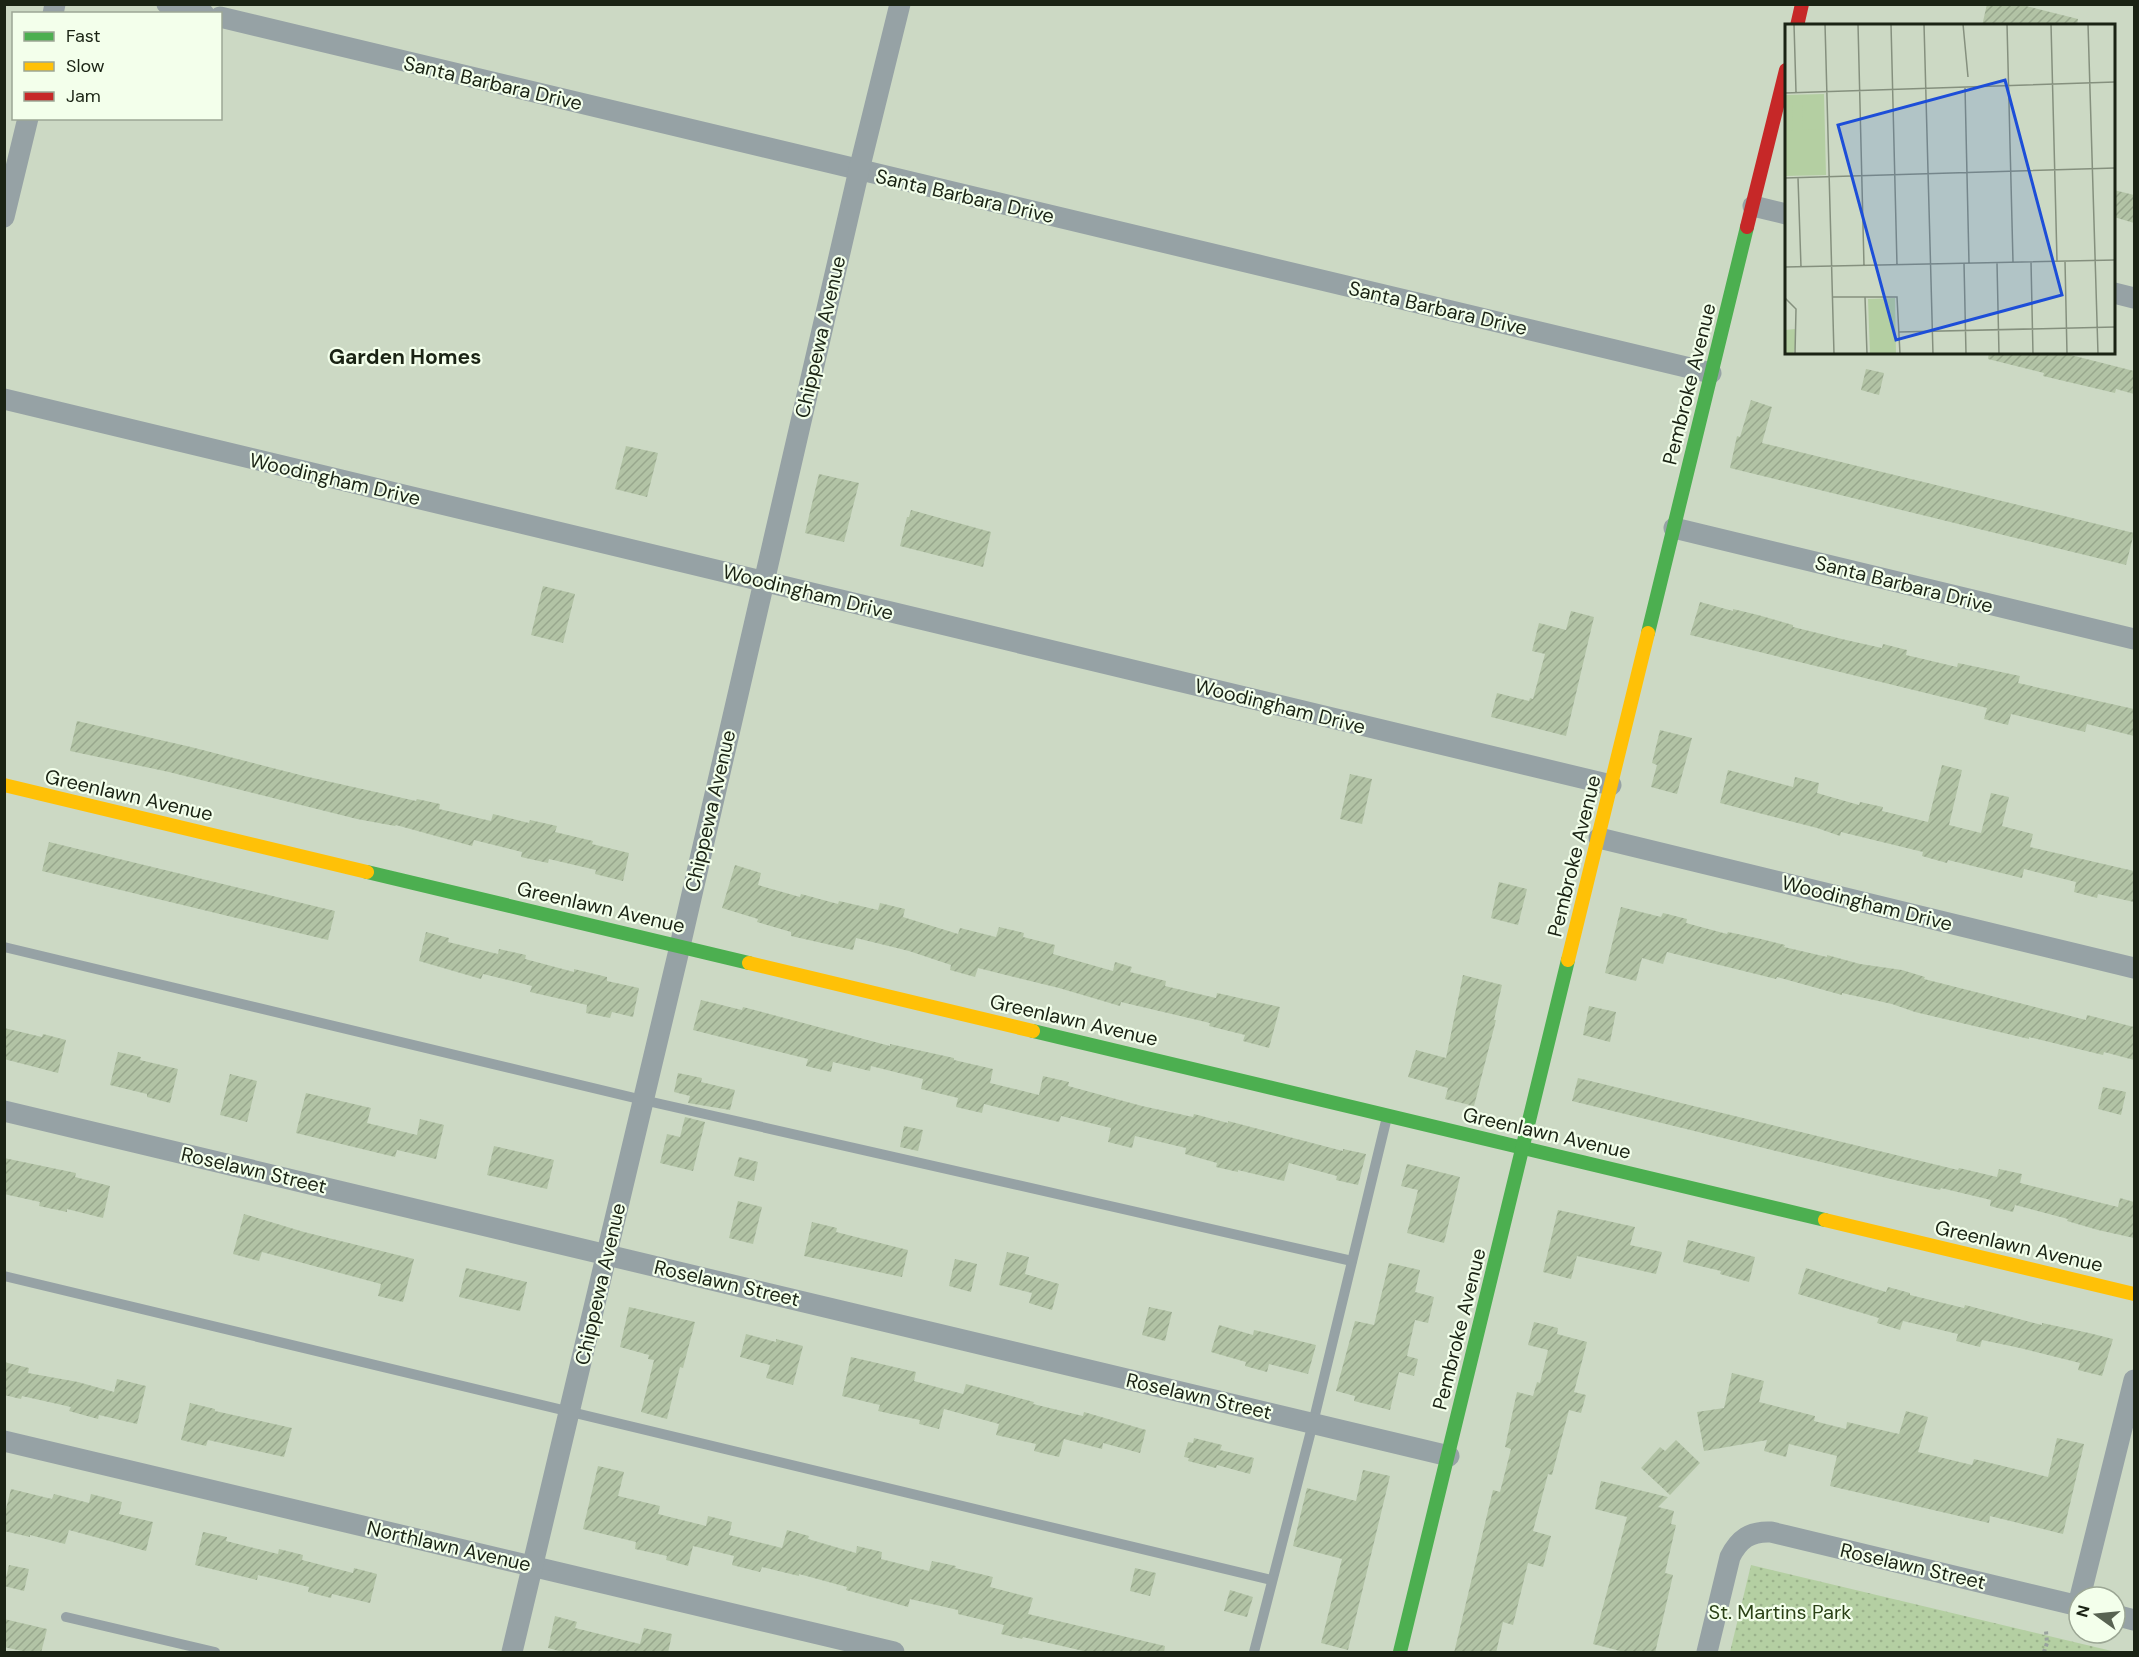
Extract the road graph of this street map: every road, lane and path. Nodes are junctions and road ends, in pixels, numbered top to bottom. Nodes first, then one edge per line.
1 (167, 4) edge
2 (900, 4) edge
3 (1803, 4) edge
4 (197, 12) edge
5 (222, 17) edge
6 (1798, 24) edge
7 (1785, 74) edge
8 (28, 120) edge
9 (859, 170) junction
10 (1753, 206) junction
11 (1785, 214) edge
12 (4, 217) edge
13 (2115, 293) edge
14 (2134, 298) edge
15 (1711, 373) junction
16 (4, 399) edge
17 (1674, 528) junction
18 (763, 581) junction
19 (2134, 639) edge
20 (4, 785) edge
21 (1611, 786) junction
22 (1599, 838) junction
23 (680, 946) junction
24 (4, 947) edge
25 (2134, 968) edge
26 (643, 1100) junction
27 (4, 1111) edge
28 (1388, 1115) junction
29 (1523, 1148) junction
30 (607, 1254) junction
31 (1352, 1261) junction
32 (4, 1276) edge
33 (2134, 1294) edge
34 (2134, 1380) edge
35 (569, 1412) junction
36 (1313, 1423) junction
37 (4, 1441) edge
38 (1449, 1456) junction
39 (533, 1566) junction
40 (1272, 1580) junction
41 (2083, 1585) edge
42 (2067, 1599) edge
43 (66, 1617) dead end
44 (2046, 1631) dead end
45 (215, 1653) edge
46 (512, 1653) edge
47 (894, 1653) edge
48 (1254, 1653) edge
49 (1400, 1653) edge
50 (1707, 1653) edge
51 (2044, 1653) edge

1 - 4 street
2 - 9 street, Chippewa Avenue
3 - 6 street
5 - 9 street, Santa Barbara Drive
7 - 10 street, Pembroke Avenue
8 - 12 street
9 - 15 street, Santa Barbara Drive
9 - 18 street, Chippewa Avenue
10 - 11 street
10 - 15 street, Pembroke Avenue
13 - 14 street
15 - 17 street, Pembroke Avenue
16 - 18 street, Woodingham Drive
17 - 19 street, Santa Barbara Drive
17 - 21 street, Pembroke Avenue
18 - 21 street, Woodingham Drive
18 - 23 street, Chippewa Avenue
20 - 23 street, Greenlawn Avenue
21 - 22 street, Pembroke Avenue
22 - 25 street, Woodingham Drive
22 - 29 street, Pembroke Avenue
23 - 26 street, Chippewa Avenue
23 - 28 street, Greenlawn Avenue
24 - 26 lane
26 - 30 street, Chippewa Avenue
26 - 31 lane
27 - 30 street, Roselawn Street
28 - 29 street, Greenlawn Avenue
28 - 31 lane
29 - 33 street, Greenlawn Avenue
29 - 38 street, Pembroke Avenue
30 - 35 street, Chippewa Avenue
30 - 36 street, Roselawn Street
31 - 36 lane
32 - 35 lane
34 - 41 street
35 - 39 street, Chippewa Avenue
35 - 40 lane
36 - 38 street, Roselawn Street
36 - 40 lane
37 - 39 street, Northlawn Avenue
38 - 49 street, Pembroke Avenue
39 - 46 street, Chippewa Avenue
39 - 47 street, Northlawn Avenue
40 - 48 lane
42 - 50 street, Roselawn Street
43 - 45 lane
44 - 51 path

